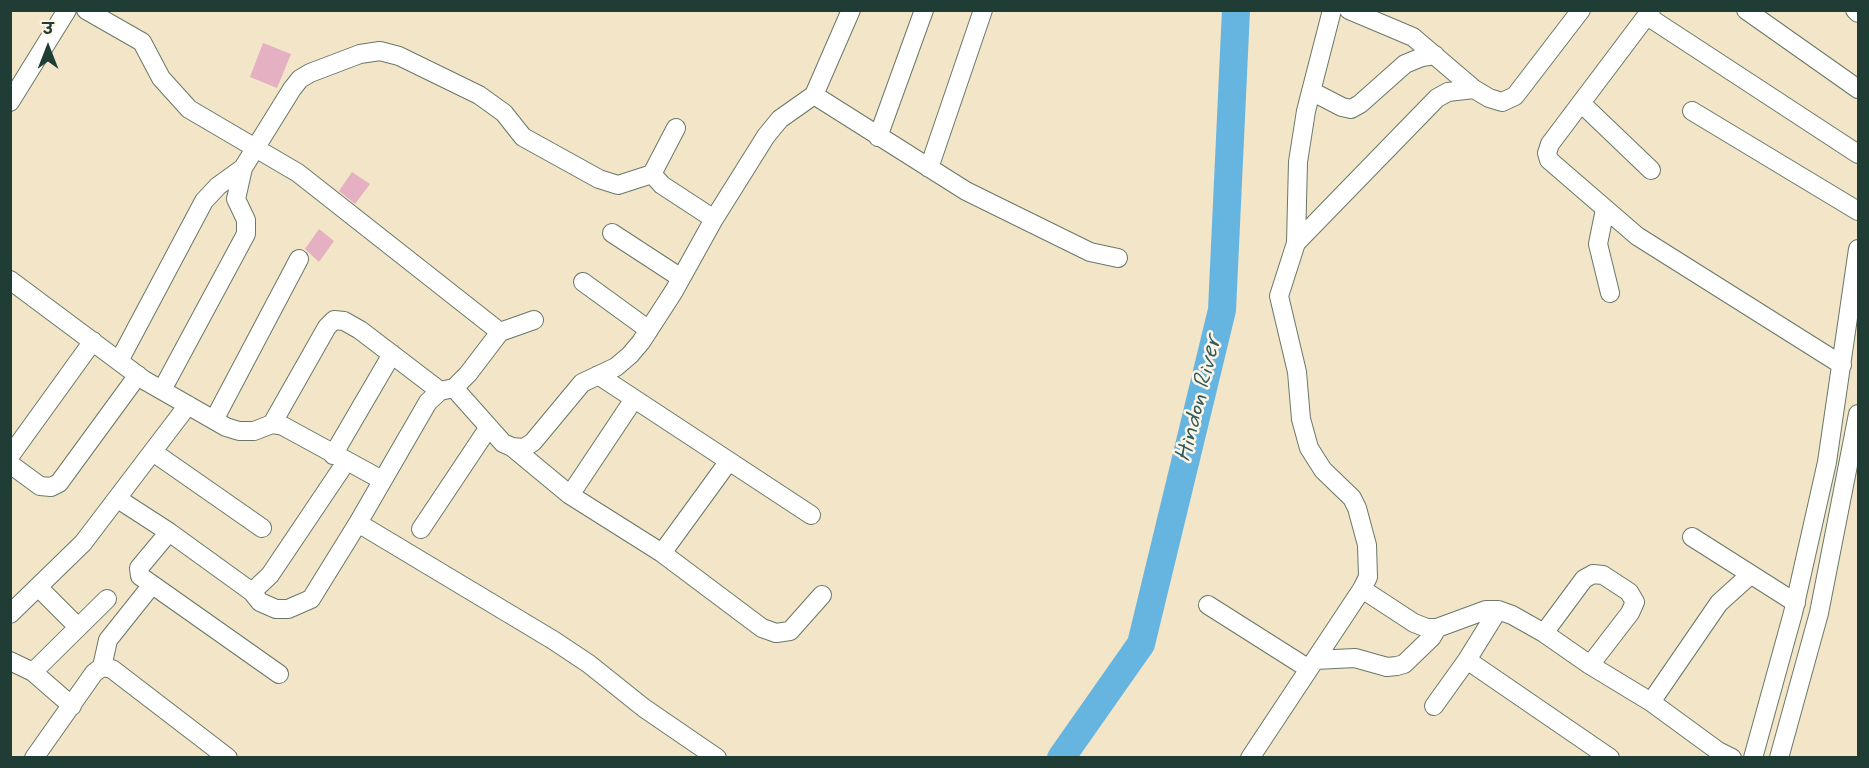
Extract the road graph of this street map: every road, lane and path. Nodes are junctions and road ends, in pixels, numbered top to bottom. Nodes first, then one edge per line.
1 (67, 10) edge
2 (86, 10) edge
3 (851, 10) edge
4 (924, 10) edge
5 (982, 10) edge
6 (1332, 10) edge
7 (1349, 10) edge
8 (1581, 10) edge
9 (1746, 10) edge
10 (1649, 13) edge
11 (1435, 55) junction
12 (1858, 89) edge
13 (1474, 90) junction
14 (1311, 91) junction
15 (814, 95) junction
16 (10, 102) edge
17 (1581, 103) junction
18 (1692, 111) dead end
19 (676, 128) dead end
20 (878, 137) junction
21 (255, 146) junction
22 (1858, 154) edge
23 (243, 168) junction
24 (929, 168) junction
25 (1651, 170) dead end
26 (652, 174) junction
27 (1605, 209) junction
28 (1858, 211) edge
29 (714, 219) junction
30 (612, 233) dead end
31 (1296, 243) junction
32 (1858, 249) edge
33 (1118, 258) dead end
34 (299, 259) dead end
35 (681, 278) junction
36 (10, 280) edge
37 (583, 282) dead end
38 (1610, 293) dead end
39 (534, 320) dead end
40 (649, 330) junction
41 (500, 332) junction
42 (93, 341) junction
43 (392, 354) junction
44 (119, 361) junction
45 (1842, 365) junction
46 (138, 375) junction
47 (598, 375) junction
48 (447, 389) junction
49 (162, 390) junction
50 (634, 399) junction
51 (188, 405) junction
52 (1858, 414) edge
53 (214, 420) junction
54 (272, 424) junction
55 (489, 427) junction
56 (512, 447) junction
57 (153, 452) junction
58 (10, 456) edge
59 (340, 458) junction
60 (729, 461) junction
61 (10, 464) edge
62 (382, 480) junction
63 (570, 495) junction
64 (118, 500) junction
65 (811, 515) dead end
66 (358, 523) junction
67 (262, 528) dead end
68 (421, 529) dead end
69 (169, 532) junction
70 (1692, 537) dead end
71 (662, 553) junction
72 (1750, 575) junction
73 (151, 586) junction
74 (38, 587) junction
75 (1362, 589) junction
76 (252, 592) junction
77 (822, 595) dead end
78 (107, 599) dead end
79 (1796, 603) junction
80 (1208, 605) dead end
81 (1498, 610) junction
82 (10, 614) edge
83 (78, 627) junction
84 (1437, 628) junction
85 (1544, 633) junction
86 (1467, 660) junction
87 (10, 661) edge
88 (1312, 665) junction
89 (1590, 665) junction
90 (102, 667) junction
91 (33, 672) junction
92 (279, 674) dead end
93 (1651, 702) junction
94 (72, 706) junction
95 (1434, 706) dead end
96 (1721, 755) edge
97 (34, 758) edge
98 (228, 758) edge
99 (717, 758) edge
100 (1250, 758) edge
101 (1610, 758) edge
102 (1753, 758) edge
103 (1779, 758) edge

1 - 16 street
2 - 21 street
3 - 15 street
4 - 20 street
5 - 24 street
6 - 14 street
7 - 11 street
8 - 13 street
9 - 12 street
10 - 17 street
10 - 22 street
11 - 13 street
11 - 14 street
13 - 31 street
14 - 31 street
15 - 20 street
15 - 29 street
17 - 25 street
17 - 27 street
18 - 28 street
19 - 26 street
20 - 24 street
21 - 23 street
21 - 26 street
21 - 41 street
23 - 44 street
23 - 49 street
24 - 33 street
26 - 29 street
27 - 38 street
27 - 45 street
29 - 35 street
30 - 35 street
31 - 75 street
32 - 45 street
34 - 53 street
35 - 40 street
36 - 42 street
37 - 40 street
39 - 41 street
40 - 47 street
41 - 48 street
42 - 44 street
42 - 58 street
43 - 48 street
43 - 54 street
43 - 59 street
44 - 46 street
45 - 79 street
46 - 49 street
46 - 61 street
47 - 50 street
47 - 56 street
48 - 55 street
48 - 62 street
49 - 51 street
50 - 60 street
50 - 63 street
51 - 53 street
51 - 57 street
52 - 103 street
53 - 54 street
54 - 59 street
55 - 56 street
55 - 68 street
56 - 63 street
57 - 64 street
57 - 67 street
59 - 62 street
59 - 76 street
60 - 65 street
60 - 71 street
62 - 66 street
63 - 71 street
64 - 69 street
64 - 74 street
66 - 76 street
66 - 99 street
69 - 73 street
69 - 76 street
70 - 72 street
71 - 77 street
72 - 79 street
72 - 93 street
73 - 90 street
73 - 92 street
74 - 82 street
74 - 83 street
75 - 84 street
75 - 88 street
78 - 83 street
79 - 102 street
80 - 88 street
81 - 84 street
81 - 85 street
81 - 86 street
83 - 91 street
84 - 88 street
85 - 89 street
85 - 89 street
86 - 95 street
86 - 101 street
87 - 91 street
88 - 100 street
89 - 93 street
90 - 94 street
90 - 98 street
91 - 94 street
93 - 96 street
94 - 97 street

